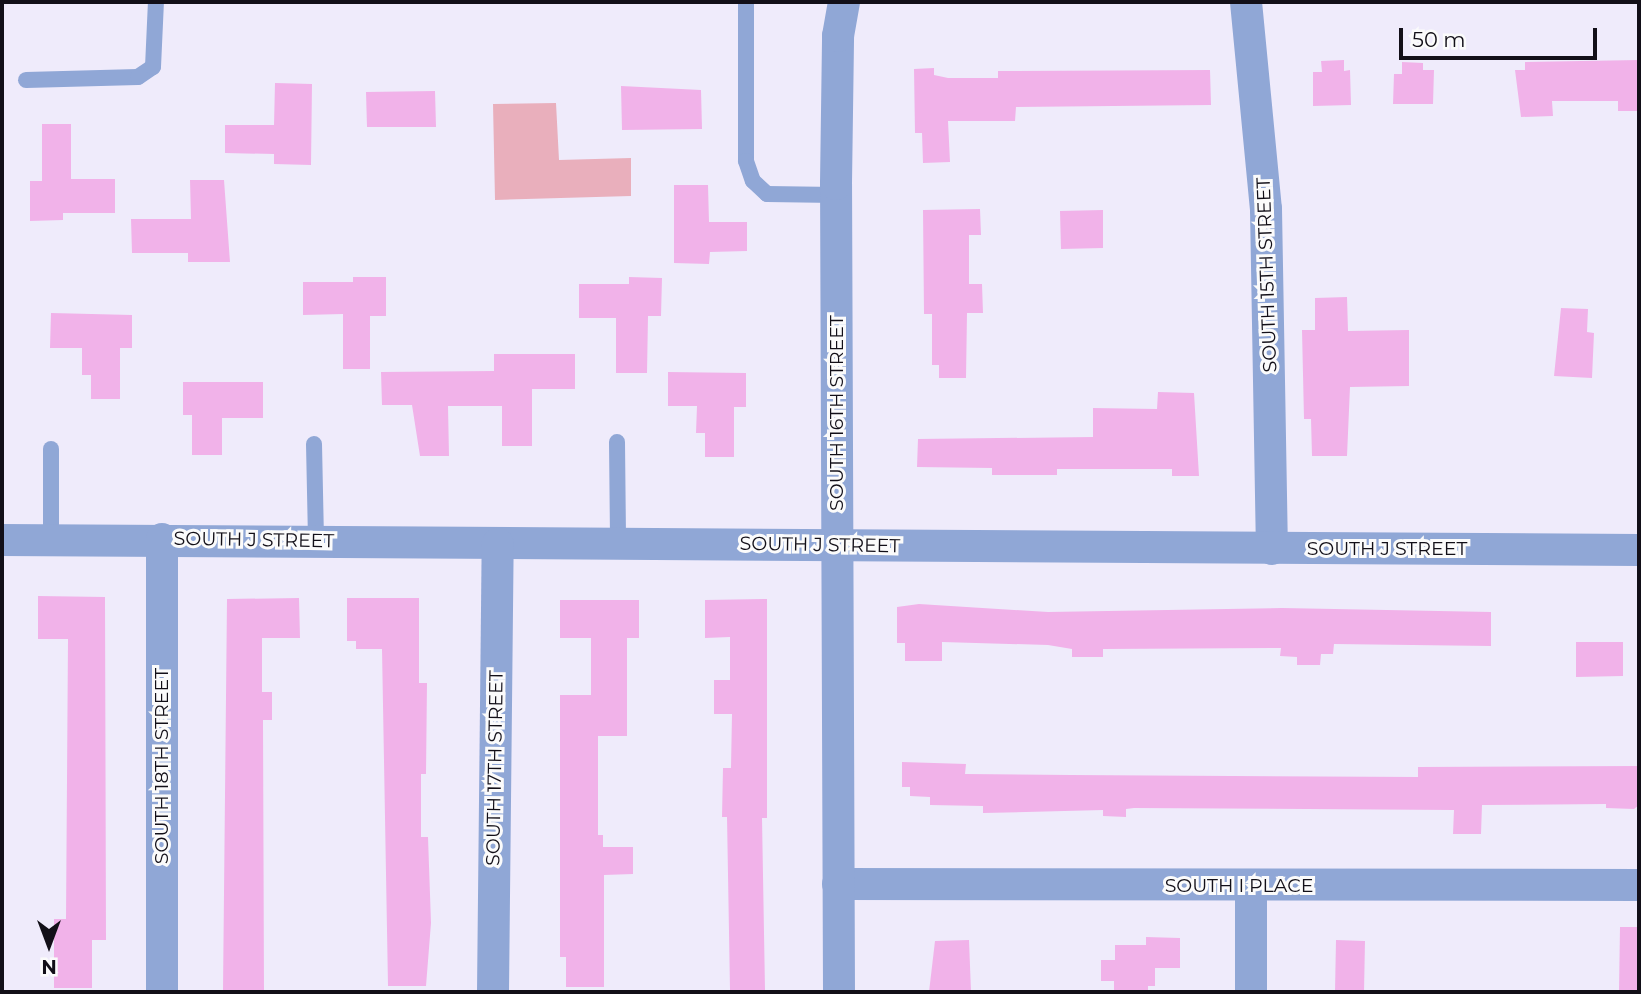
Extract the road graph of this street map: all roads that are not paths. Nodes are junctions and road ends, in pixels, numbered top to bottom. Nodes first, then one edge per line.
1 (156, 2) edge
2 (746, 2) edge
3 (845, 2) edge
4 (1246, 2) edge
5 (26, 80) dead end
6 (836, 195) junction
7 (617, 442) dead end
8 (314, 444) dead end
9 (51, 449) dead end
10 (162, 539) junction
11 (2, 540) edge
12 (51, 540) junction
13 (316, 541) junction
14 (618, 542) junction
15 (498, 544) junction
16 (837, 546) junction
17 (1272, 549) junction
18 (1639, 550) edge
19 (838, 884) junction
20 (1639, 885) edge
21 (1251, 886) junction
22 (162, 992) edge
23 (493, 992) edge
24 (839, 992) edge
25 (1251, 992) edge

1 - 5 lane
2 - 6 lane
3 - 6 street, SOUTH 16TH STREET
4 - 17 street, SOUTH 15TH STREET
6 - 16 street, SOUTH 16TH STREET
7 - 14 lane
8 - 13 lane
9 - 12 lane
10 - 12 street, SOUTH J STREET
10 - 13 street, SOUTH J STREET
10 - 22 street, SOUTH 18TH STREET
11 - 12 street, SOUTH J STREET
13 - 15 street, SOUTH J STREET
14 - 15 street, SOUTH J STREET
14 - 16 street, SOUTH J STREET
15 - 23 street, SOUTH 17TH STREET
16 - 17 street, SOUTH J STREET
16 - 19 street, SOUTH 16TH STREET
17 - 18 street, SOUTH J STREET
19 - 21 street, SOUTH I PLACE
19 - 24 street, SOUTH 16TH STREET
20 - 21 street, SOUTH I PLACE
21 - 25 street

